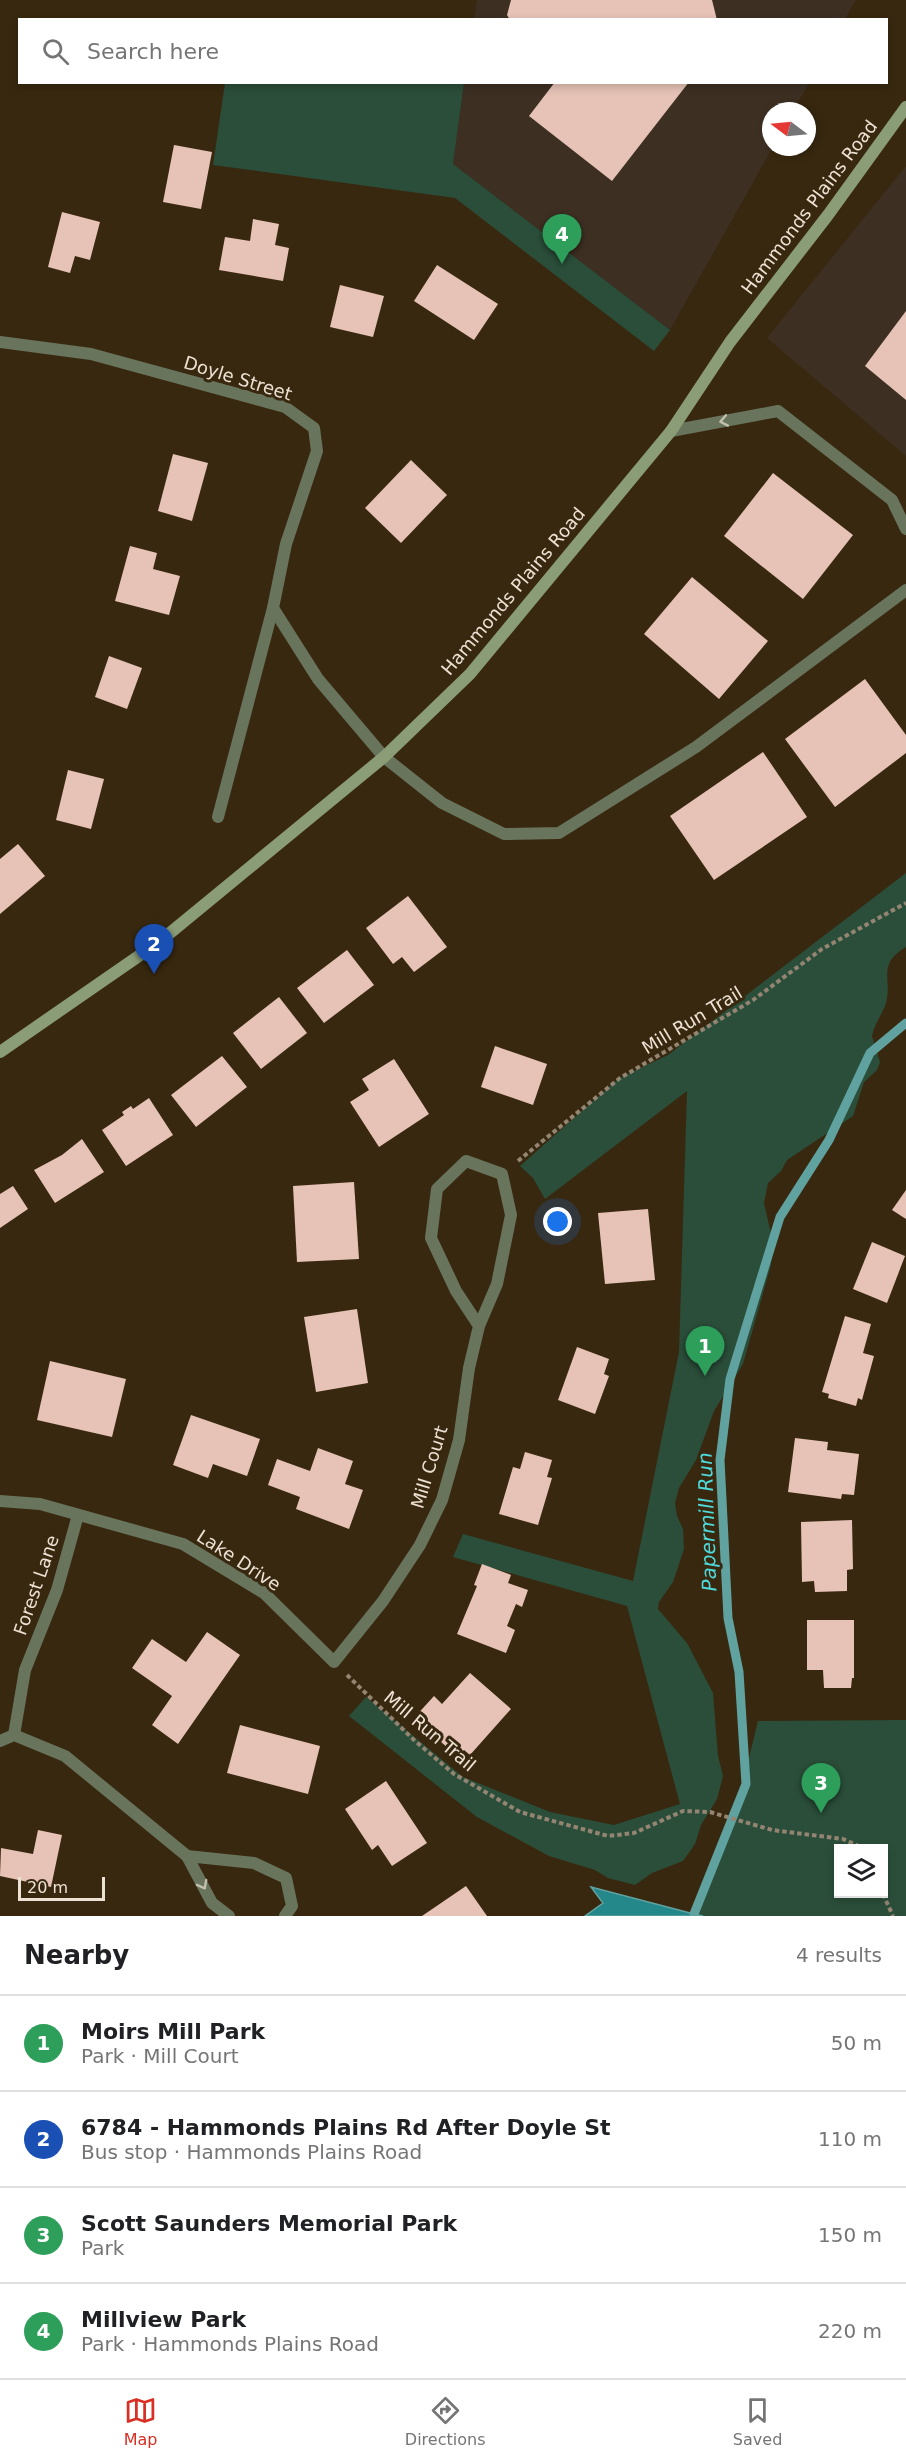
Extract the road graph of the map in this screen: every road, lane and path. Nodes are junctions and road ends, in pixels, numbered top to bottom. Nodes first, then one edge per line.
1 (906, 107) edge
2 (0, 342) edge
3 (671, 431) junction
4 (906, 529) edge
5 (906, 590) edge
6 (273, 608) junction
7 (384, 757) junction
8 (218, 817) dead end
9 (906, 903) edge
10 (0, 1052) edge
11 (502, 1174) junction
12 (479, 1326) junction
13 (0, 1501) edge
14 (78, 1515) junction
15 (334, 1662) junction
16 (14, 1736) junction
17 (0, 1741) edge
18 (854, 1844) edge
19 (187, 1856) junction
20 (885, 1898) edge
21 (229, 1916) edge
22 (285, 1916) edge
23 (893, 1916) edge

1 - 3 main road, Hammonds Plains Road
2 - 6 street, Doyle Street
4 -> 3 street
3 - 7 main road, Hammonds Plains Road
5 - 7 street
6 - 7 street
6 - 8 street, Doyle Street
7 - 10 main road, Hammonds Plains Road
9 - 11 path, Mill Run Trail
11 - 12 street, Mill Court
11 - 12 street
12 - 15 street, Mill Court
13 - 14 street, Lake Drive
14 - 15 street, Lake Drive
14 - 16 street, Forest Lane
15 - 18 path, Mill Run Trail
16 - 17 street
16 - 19 street
19 -> 21 street
19 - 22 street
20 - 23 path

